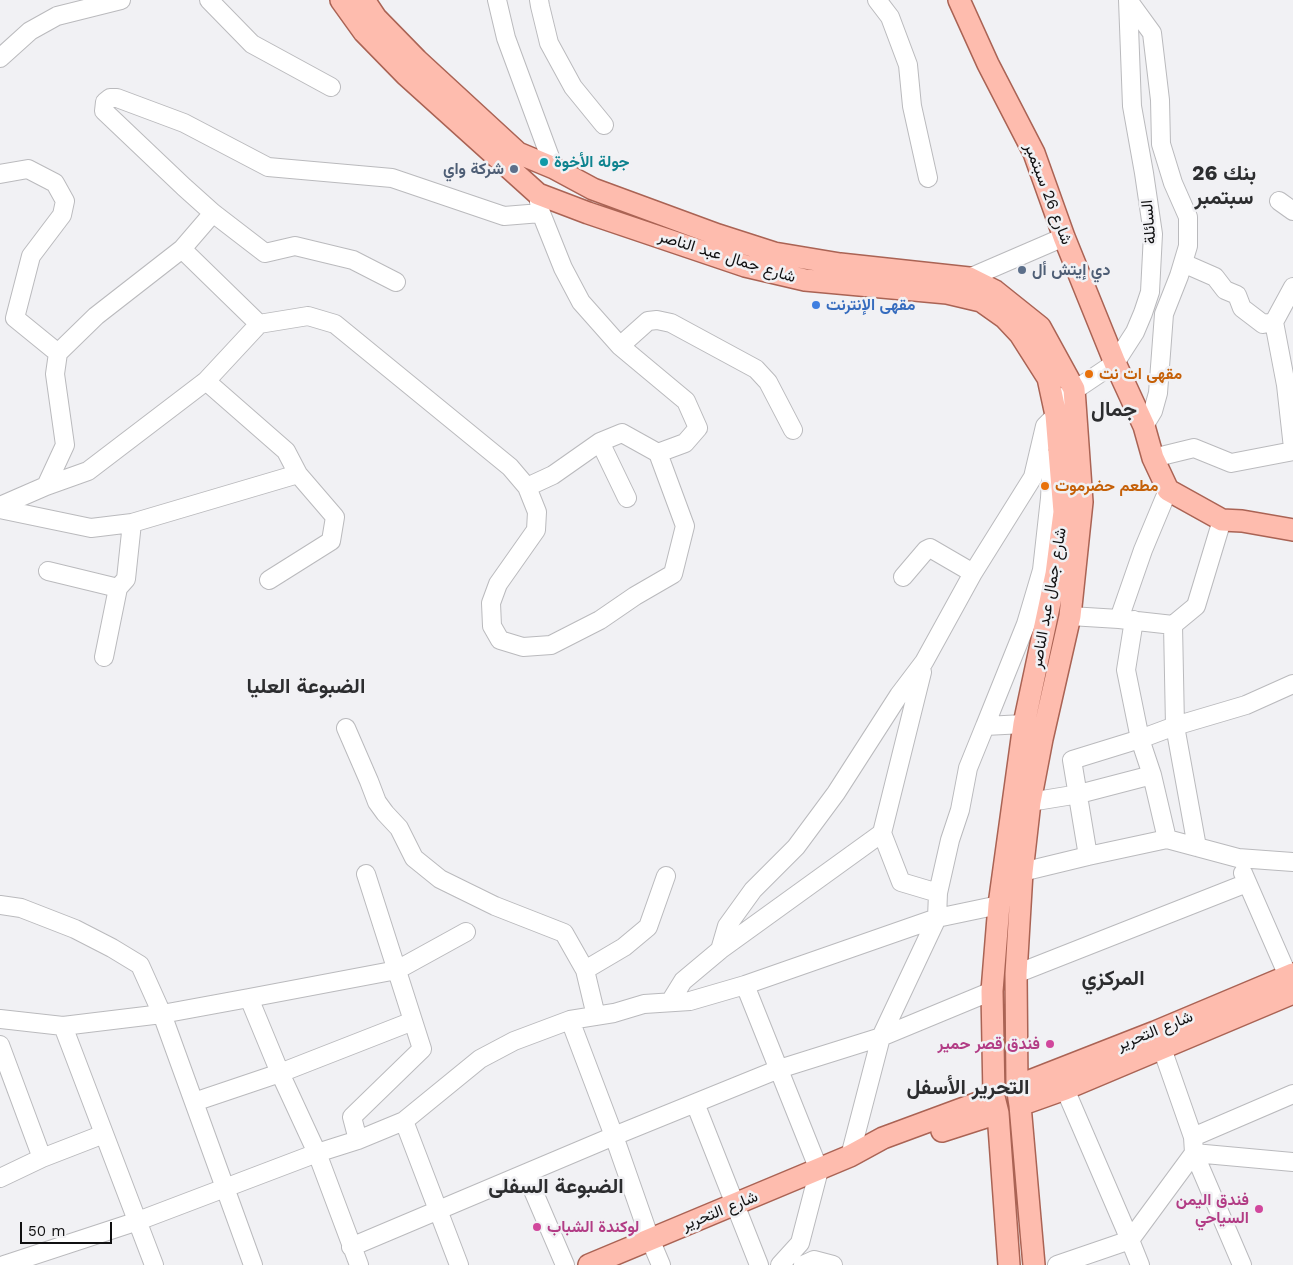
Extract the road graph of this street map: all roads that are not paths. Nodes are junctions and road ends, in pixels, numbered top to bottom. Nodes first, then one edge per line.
1 (121, 0) edge
2 (209, 0) edge
3 (341, 0) edge
4 (364, 0) edge
5 (497, 0) edge
6 (539, 0) edge
7 (877, 0) edge
8 (1128, 0) edge
9 (965, 2) edge
10 (0, 58) edge
11 (331, 86) dead end
12 (604, 125) dead end
13 (554, 168) junction
14 (0, 174) edge
15 (928, 178) dead end
16 (1279, 201) dead end
17 (539, 203) junction
18 (1293, 212) edge
19 (213, 213) junction
20 (1064, 237) junction
21 (182, 249) junction
22 (1183, 263) junction
23 (969, 278) junction
24 (396, 282) dead end
25 (1293, 287) edge
26 (1150, 292) junction
27 (1164, 314) junction
28 (1274, 322) junction
29 (258, 324) junction
30 (620, 346) junction
31 (58, 353) junction
32 (1115, 362) junction
33 (206, 381) junction
34 (1074, 389) junction
35 (1054, 413) junction
36 (1144, 426) junction
37 (793, 430) dead end
38 (600, 442) junction
39 (1293, 450) edge
40 (658, 453) junction
41 (1153, 458) junction
42 (298, 474) junction
43 (46, 486) junction
44 (527, 487) junction
45 (1168, 490) junction
46 (627, 498) dead end
47 (0, 508) edge
48 (1222, 520) junction
49 (132, 523) junction
50 (1293, 530) edge
51 (48, 571) dead end
52 (972, 573) junction
53 (903, 577) dead end
54 (269, 580) dead end
55 (118, 588) junction
56 (1070, 616) junction
57 (1126, 619) junction
58 (1173, 625) junction
59 (104, 657) dead end
60 (924, 662) junction
61 (1293, 684) edge
62 (1024, 724) junction
63 (985, 726) junction
64 (1175, 726) junction
65 (346, 728) dead end
66 (1140, 738) junction
67 (1152, 775) junction
68 (1078, 794) junction
69 (1030, 802) junction
70 (882, 833) junction
71 (1167, 839) junction
72 (1197, 847) junction
73 (1088, 856) junction
74 (1238, 858) junction
75 (1293, 862) edge
76 (1022, 872) junction
77 (366, 874) dead end
78 (666, 876) dead end
79 (1247, 883) junction
80 (938, 893) junction
81 (0, 905) edge
82 (999, 905) junction
83 (936, 918) junction
84 (466, 932) dead end
85 (720, 950) junction
86 (397, 970) junction
87 (585, 970) junction
88 (1016, 974) junction
89 (1292, 983) edge
90 (745, 985) junction
91 (992, 992) junction
92 (249, 998) junction
93 (670, 1002) junction
94 (162, 1014) junction
95 (596, 1016) junction
96 (0, 1019) edge
97 (570, 1020) junction
98 (413, 1021) junction
99 (63, 1026) junction
100 (881, 1038) junction
101 (1159, 1040) junction
102 (0, 1045) edge
103 (779, 1069) junction
104 (280, 1073) junction
105 (1063, 1079) junction
106 (1293, 1094) edge
107 (1019, 1096) junction
108 (194, 1102) junction
109 (695, 1103) junction
110 (996, 1105) junction
111 (404, 1120) junction
112 (104, 1134) junction
113 (614, 1136) junction
114 (358, 1140) junction
115 (1193, 1145) junction
116 (317, 1154) junction
117 (850, 1156) junction
118 (42, 1158) junction
119 (1293, 1162) edge
120 (819, 1170) junction
121 (526, 1174) junction
122 (0, 1178) edge
123 (225, 1188) junction
124 (735, 1205) junction
125 (438, 1211) junction
126 (138, 1221) junction
127 (650, 1240) junction
128 (1130, 1240) junction
129 (351, 1247) junction
130 (4, 1265) edge
131 (154, 1265) edge
132 (253, 1265) edge
133 (359, 1265) edge
134 (459, 1265) edge
135 (564, 1265) edge
136 (589, 1265) edge
137 (661, 1265) edge
138 (760, 1265) edge
139 (780, 1265) edge
140 (803, 1265) edge
141 (833, 1265) edge
142 (1009, 1265) edge
143 (1034, 1265) edge
144 (1057, 1265) edge
145 (1140, 1265) edge
146 (1242, 1265) edge

1 - 10 street
2 - 11 street
3 - 17 main road, شارع جمال عبد الناصر
4 - 13 main road, شارع جمال عبد الناصر
5 - 13 street
6 - 12 street
7 - 15 street
8 - 22 street
8 - 26 street, السائلة
9 - 20 main road, شارع 26 سبتمبر
13 - 17 main road
13 - 23 main road, شارع جمال عبد الناصر
14 - 31 street
16 - 18 street
17 - 19 street
17 - 30 street
17 - 35 main road, شارع جمال عبد الناصر
19 - 21 street
19 - 24 street
20 - 23 street
20 - 32 main road, شارع 26 سبتمبر
21 - 29 street
21 - 31 street
22 - 27 street
22 - 28 street
23 - 34 main road, شارع جمال عبد الناصر
25 - 28 street
26 - 27 street
26 - 32 street, السائلة
27 - 36 street
28 - 39 street
29 - 33 street
29 - 44 street
30 - 37 street
30 - 40 street
31 - 43 street
32 - 34 street, السائلة
32 - 36 main road, شارع 26 سبتمبر
33 - 42 street
33 - 43 street
34 - 35 street, السائلة
34 - 56 main road, شارع جمال عبد الناصر
35 - 52 street
35 - 62 main road, شارع جمال عبد الناصر
35 - 63 street
36 - 41 main road, شارع 26 سبتمبر
38 - 40 street
38 - 44 street
38 - 46 street
39 - 41 street
40 - 44 street
41 - 45 main road, شارع 26 سبتمبر
42 - 49 street
42 - 54 street
43 - 47 street
45 - 48 main road
45 - 57 street
47 - 49 street
48 - 50 main road
48 - 58 street
49 - 55 street
51 - 55 street
52 - 53 street
52 - 60 street
55 - 59 street
56 - 57 street
56 - 69 main road, شارع جمال عبد الناصر
57 - 58 street
57 - 66 street
58 - 64 street
60 - 70 street
60 - 85 street
61 - 64 street
62 - 63 street
62 - 82 main road, شارع جمال عبد الناصر
63 - 80 street
64 - 66 street
64 - 72 street
65 - 87 street
66 - 67 street
66 - 68 street
67 - 68 street
67 - 71 street
68 - 69 street
68 - 73 street
69 - 76 main road, شارع جمال عبد الناصر
70 - 80 street
70 - 85 street
71 - 72 street
71 - 73 street
72 - 74 street
73 - 76 street
74 - 75 street
74 - 79 street
76 - 88 main road, شارع جمال عبد الناصر
77 - 86 street
78 - 87 street
79 - 88 street
79 - 89 street
80 - 83 street
81 - 94 street
82 - 83 street
82 - 91 main road, شارع جمال عبد الناصر
83 - 90 street
83 - 100 street
84 - 86 street
85 - 93 street
86 - 92 street
86 - 98 street
87 - 95 street
88 - 107 main road, شارع جمال عبد الناصر
89 - 101 main road, شارع التحرير
90 - 93 street
90 - 103 street
91 - 100 street
91 - 110 main road, شارع جمال عبد الناصر
92 - 94 street
92 - 104 street
93 - 95 street
94 - 99 street
94 - 108 street
95 - 97 street
96 - 99 street
97 - 111 street
97 - 113 street
98 - 104 street
98 - 114 street
99 - 112 street
100 - 103 street
100 - 117 street
101 - 105 main road, شارع التحرير
101 - 115 street
102 - 118 street
103 - 109 street
103 - 120 street
104 - 108 street
104 - 116 street
105 - 107 main road, شارع التحرير
105 - 128 street
106 - 115 street
107 - 143 main road, شارع جمال عبد الناصر
108 - 123 street
109 - 113 street
109 - 124 street
110 - 117 main road, شارع التحرير
110 - 142 main road, شارع جمال عبد الناصر
111 - 114 street
111 - 125 street
112 - 118 street
112 - 126 street
113 - 121 street
113 - 127 street
114 - 116 street
115 - 119 street
115 - 128 street
115 - 146 street
116 - 123 street
116 - 129 street
117 - 120 main road, شارع التحرير
118 - 122 street
120 - 124 main road, شارع التحرير
120 - 139 street
121 - 125 street
121 - 135 street
123 - 126 street
123 - 132 street
124 - 127 main road, شارع التحرير
124 - 138 street
125 - 129 street
125 - 134 street
126 - 130 street
126 - 131 street
127 - 136 main road, شارع التحرير
127 - 137 street
128 - 144 street
128 - 145 street
129 - 133 street
140 - 141 street

